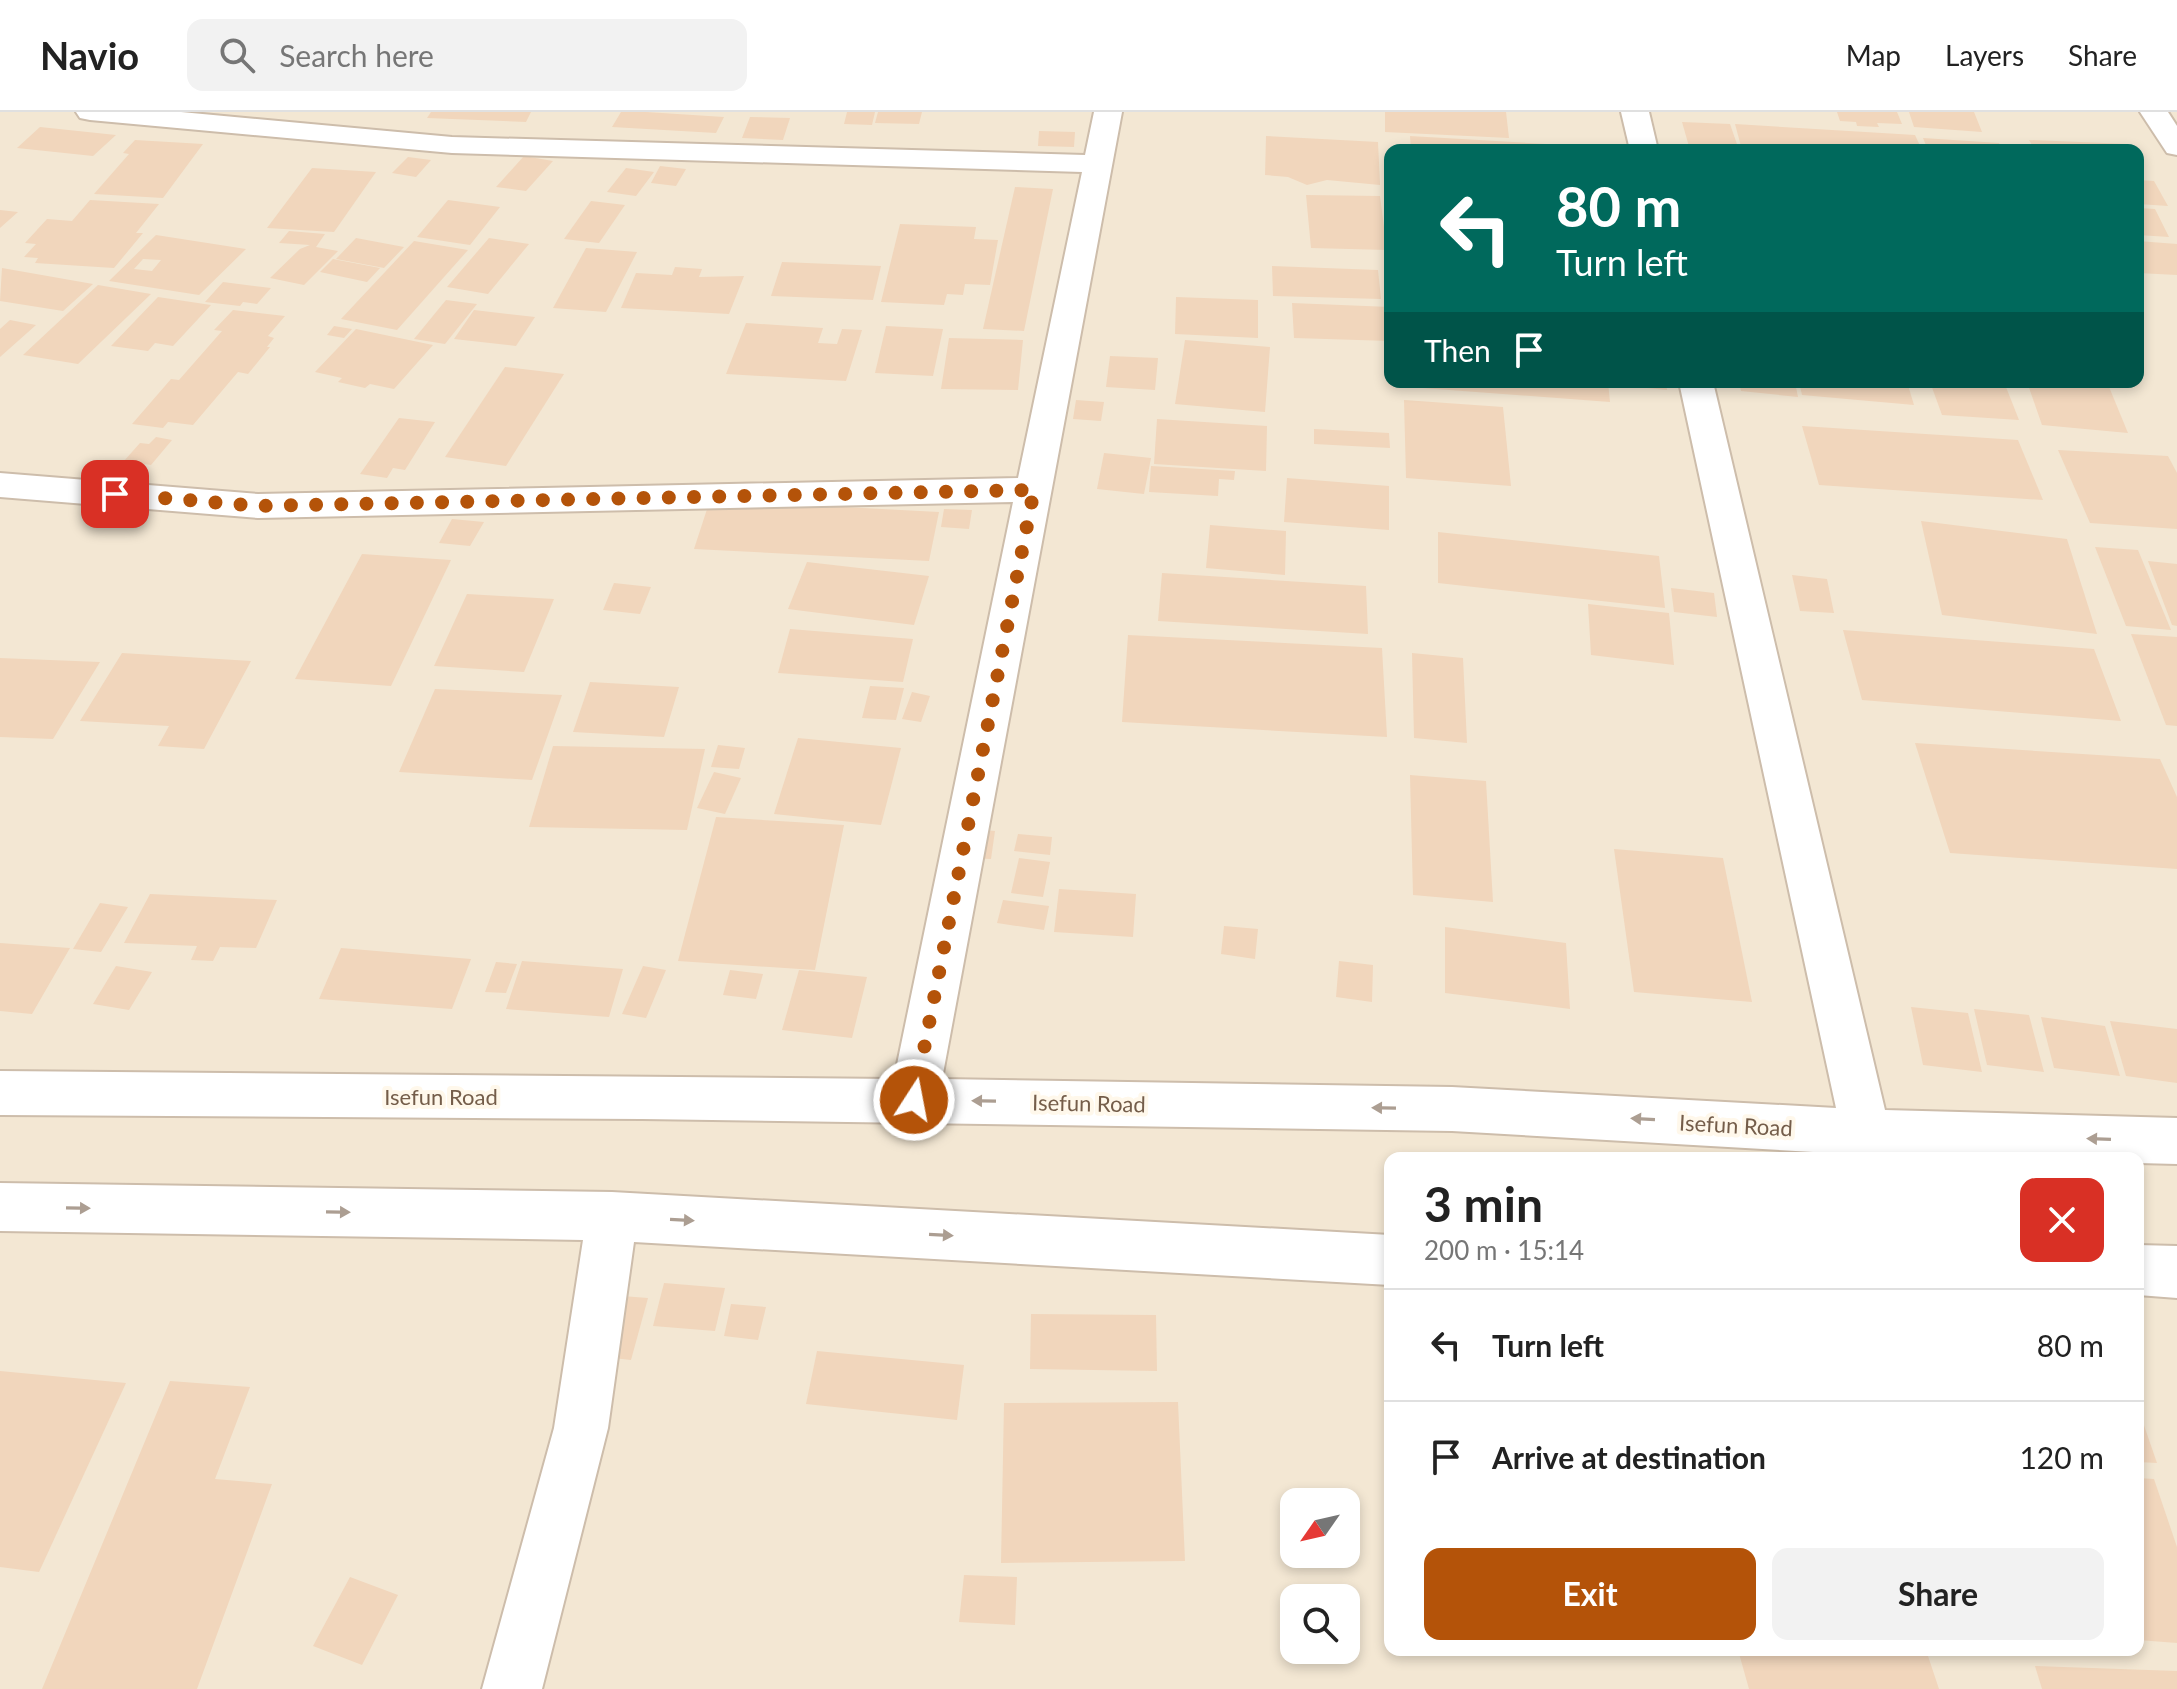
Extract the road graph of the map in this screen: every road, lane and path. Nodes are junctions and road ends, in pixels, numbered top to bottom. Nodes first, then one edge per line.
1 (90, 112) edge
2 (1108, 112) edge
3 (1635, 112) edge
4 (2154, 112) edge
5 (1643, 144) edge
6 (2177, 147) edge
7 (1097, 164) junction
8 (1697, 388) edge
9 (0, 485) edge
10 (1034, 490) junction
11 (0, 1093) edge
12 (914, 1100) junction
13 (1866, 1132) junction
14 (2177, 1141) edge
15 (0, 1207) edge
16 (612, 1216) junction
17 (1384, 1260) edge
18 (2144, 1270) edge
19 (2177, 1272) edge
20 (512, 1689) edge

1 - 7 street
2 - 7 street
3 - 5 street
4 - 6 street
7 - 10 street
8 - 13 street
9 - 10 street
10 - 12 street
11 - 12 street, Isefun Road
13 -> 12 street, Isefun Road
14 -> 13 street, Isefun Road
15 -> 16 street
16 -> 17 street
16 - 20 street
18 - 19 street

